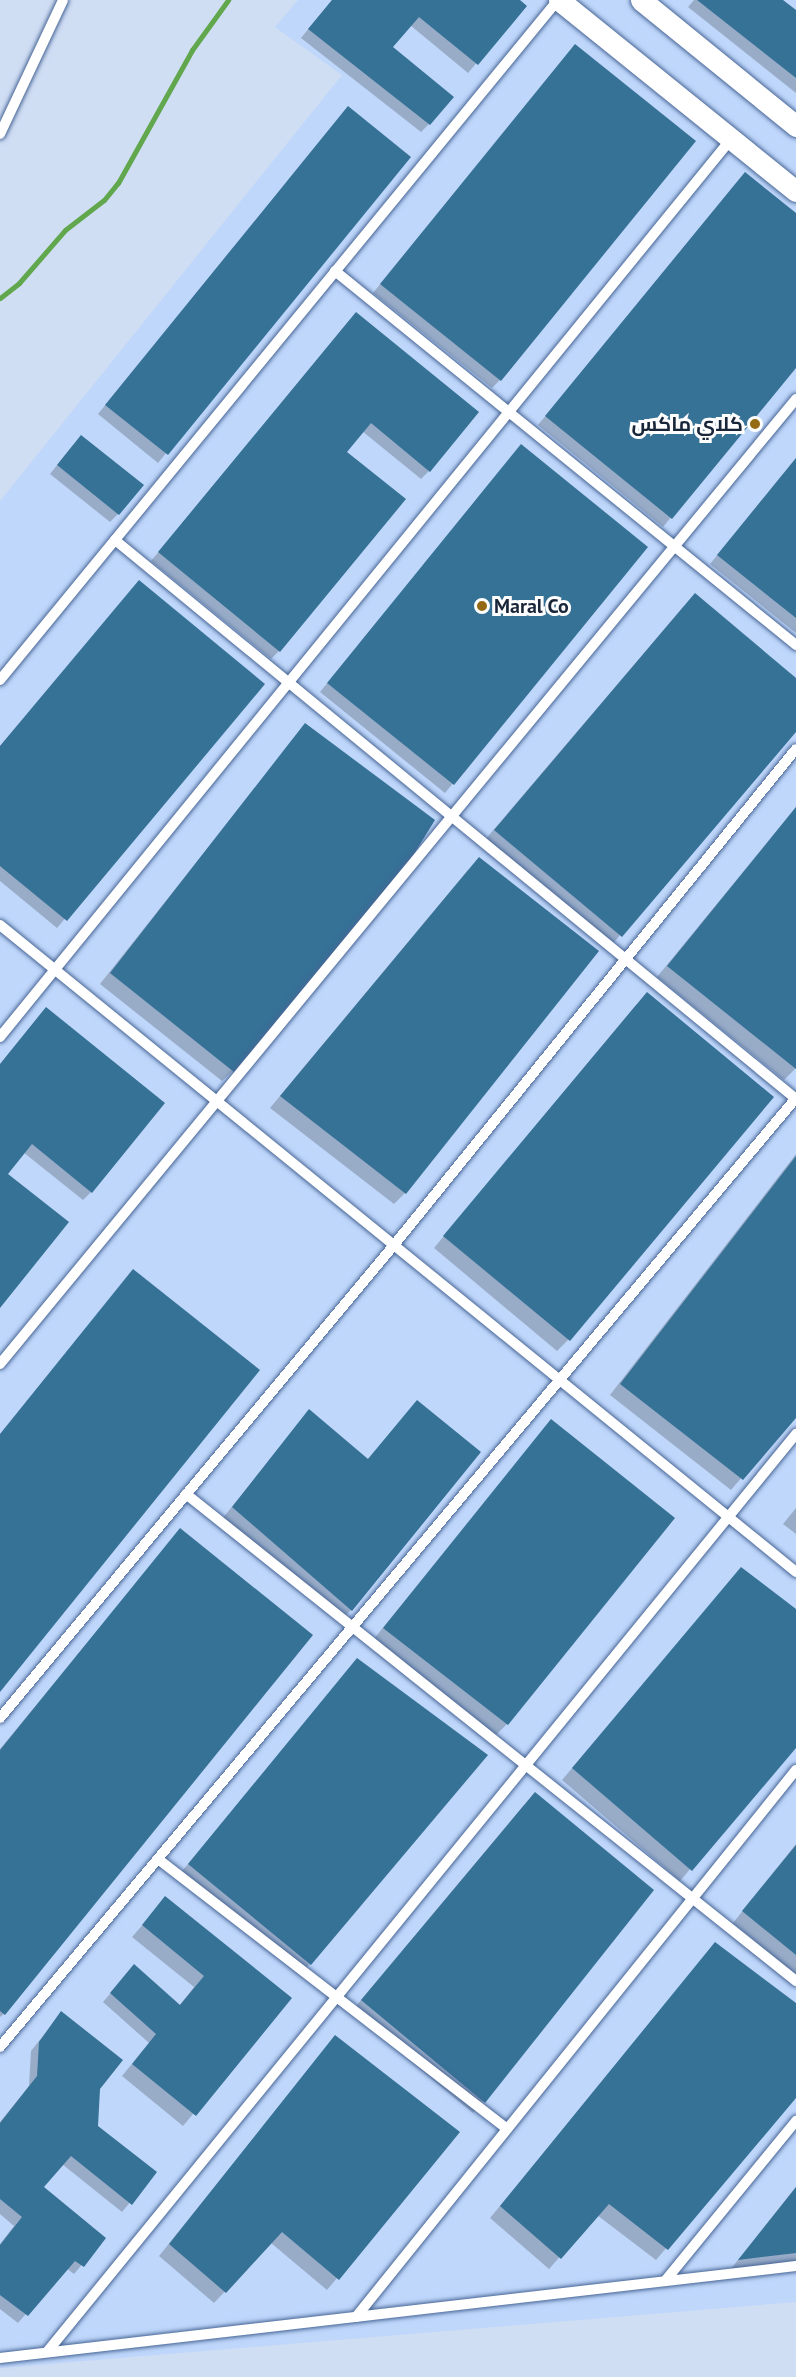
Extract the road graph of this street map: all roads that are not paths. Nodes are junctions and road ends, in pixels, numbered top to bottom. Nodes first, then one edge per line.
1 (63, 0) edge
2 (558, 0) edge
3 (641, 0) edge
4 (796, 126) edge
5 (0, 135) edge
6 (731, 139) junction
7 (796, 191) edge
8 (335, 271) junction
9 (796, 399) edge
10 (509, 412) junction
11 (115, 540) junction
12 (675, 547) junction
13 (796, 645) edge
14 (0, 680) edge
15 (289, 683) junction
16 (796, 749) edge
17 (453, 818) junction
18 (0, 925) edge
19 (626, 959) junction
20 (56, 970) junction
21 (0, 1037) edge
22 (796, 1098) edge
23 (219, 1103) junction
24 (394, 1245) junction
25 (0, 1364) edge
26 (560, 1380) junction
27 (796, 1434) edge
28 (186, 1494) junction
29 (729, 1517) junction
30 (796, 1572) edge
31 (353, 1627) junction
32 (0, 1718) edge
33 (526, 1765) junction
34 (796, 1770) edge
35 (158, 1859) junction
36 (692, 1898) junction
37 (796, 1981) edge
38 (337, 1997) junction
39 (0, 2047) edge
40 (796, 2121) edge
41 (507, 2129) junction
42 (796, 2266) edge
43 (665, 2281) junction
44 (356, 2317) junction
45 (47, 2352) junction
46 (0, 2358) edge

1 - 5 lane
2 - 6 street
2 - 8 lane
3 - 4 street
6 - 7 street
6 - 10 lane
8 - 10 lane
8 - 11 lane
9 - 12 lane
10 - 12 lane
10 - 15 lane
11 - 14 lane
11 - 15 lane
12 - 13 lane
12 - 17 lane
15 - 17 lane
15 - 20 lane
16 - 19 lane
17 - 19 lane
17 - 23 lane
18 - 20 lane
19 - 22 lane
19 - 24 lane
20 - 21 lane
20 - 23 lane
22 - 26 lane
23 - 24 lane
23 - 25 lane
24 - 26 lane
24 - 28 lane
26 - 29 lane
26 - 31 lane
27 - 29 lane
28 - 31 lane
28 - 32 lane
29 - 30 lane
29 - 33 lane
31 - 33 lane
31 - 35 lane
33 - 36 lane
33 - 38 lane
34 - 36 lane
35 - 38 lane
35 - 39 lane
36 - 37 lane
36 - 41 lane
38 - 41 lane
38 - 45 lane
40 - 43 lane
41 - 44 lane
42 - 43 lane
43 - 44 lane
44 - 45 lane
45 - 46 lane

